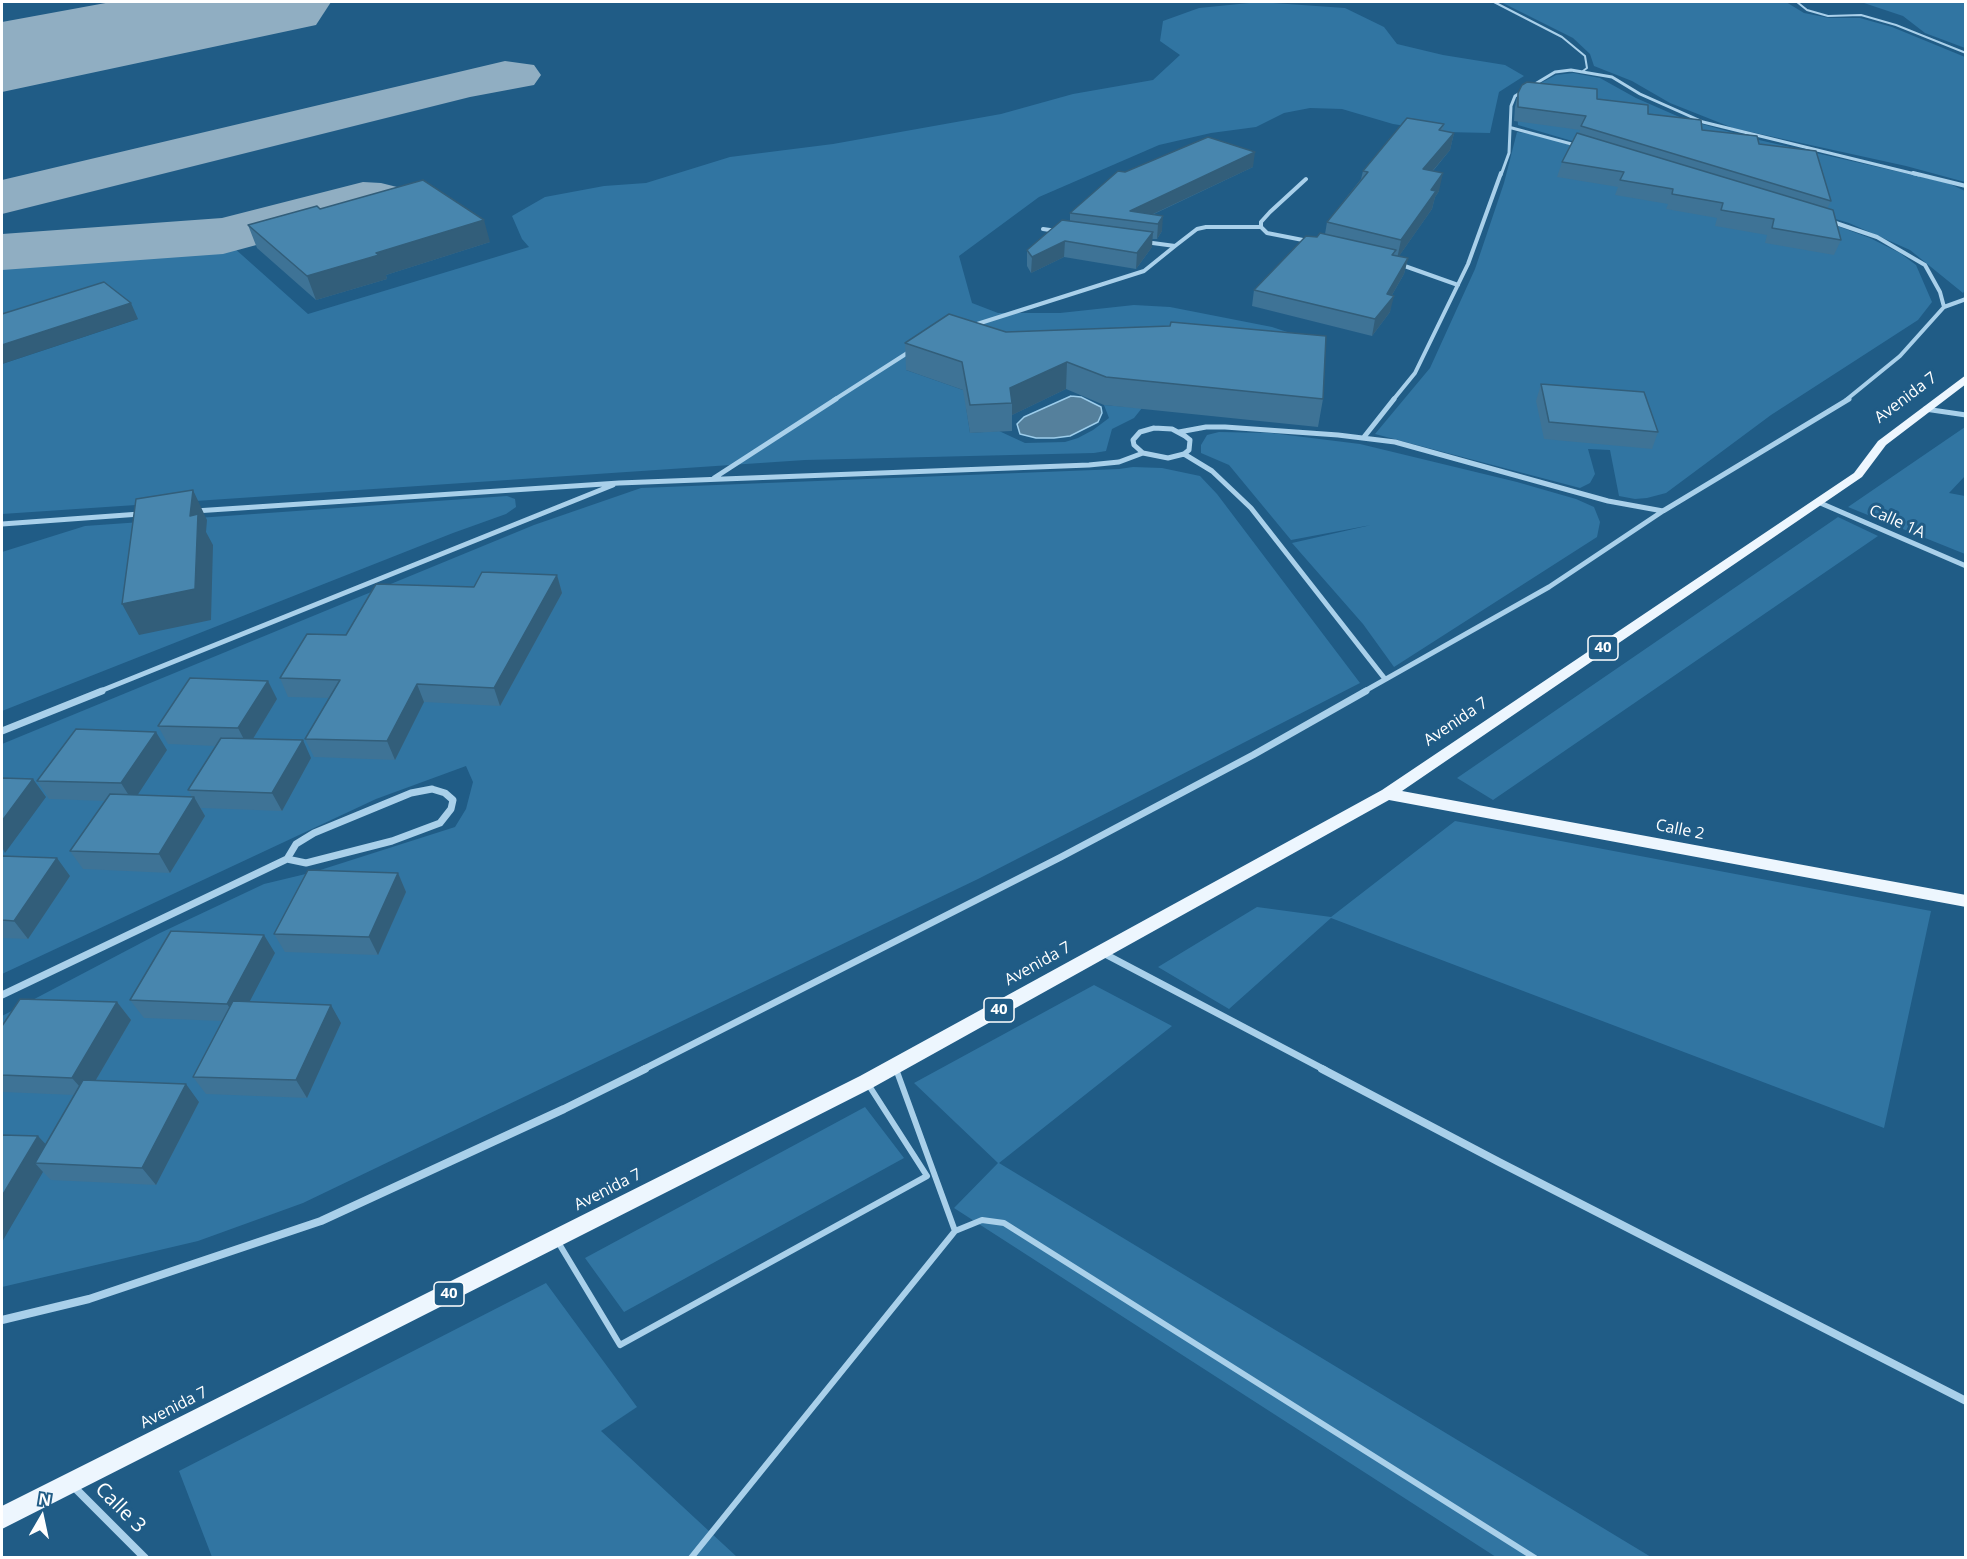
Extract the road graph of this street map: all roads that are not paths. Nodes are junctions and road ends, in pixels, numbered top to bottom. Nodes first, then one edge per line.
1 (1494, 2) edge
2 (1797, 2) edge
3 (1965, 53) edge
4 (1583, 71) junction
5 (1512, 128) junction
6 (1589, 149) edge
7 (1306, 178) dead end
8 (1965, 186) edge
9 (1825, 219) edge
10 (1261, 227) junction
11 (1043, 229) dead end
12 (1065, 232) edge
13 (1142, 241) edge
14 (1316, 243) edge
15 (1175, 246) junction
16 (1393, 262) edge
17 (1458, 285) junction
18 (1965, 299) edge
19 (1944, 307) junction
20 (970, 327) edge
21 (922, 345) edge
22 (1965, 378) edge
23 (1924, 409) junction
24 (1965, 416) edge
25 (1179, 432) junction
26 (1364, 437) junction
27 (1143, 453) junction
28 (1184, 454) junction
29 (713, 478) junction
30 (619, 483) junction
31 (1818, 502) junction
32 (192, 511) edge
33 (1663, 511) junction
34 (144, 514) edge
35 (2, 524) edge
36 (1965, 566) edge
37 (1385, 679) junction
38 (2, 730) edge
39 (1387, 794) junction
40 (287, 859) junction
41 (1965, 901) edge
42 (1102, 953) junction
43 (2, 995) edge
44 (895, 1066) junction
45 (866, 1082) junction
46 (955, 1232) junction
47 (557, 1240) junction
48 (2, 1320) edge
49 (1965, 1401) edge
50 (70, 1484) junction
51 (2, 1518) edge
52 (145, 1557) edge
53 (691, 1557) edge
54 (1535, 1557) edge

1 - 4 lane
2 - 3 lane
4 - 5 street
4 - 8 street
5 - 6 street
5 - 17 street
7 - 10 street
9 - 19 street
10 - 14 street
10 - 15 street
11 - 12 street
13 - 15 street
15 - 20 street
16 - 17 street
17 - 26 street
18 - 19 street
19 - 33 street
21 - 29 street
22 - 23 main road, Avenida 7 / 40
23 - 24 street
23 - 31 main road, Avenida 7 / 40
25 - 26 street
25 - 27 street
25 - 28 street
26 - 33 street
27 - 28 street
27 - 29 street
28 - 37 street
29 - 30 street
30 - 32 street
30 - 38 street
31 - 36 street, Calle 1A
31 - 39 main road, Avenida 7 / 40
33 - 37 street
34 - 35 street
37 - 48 street
39 - 41 main road, Calle 2
39 - 42 main road, Avenida 7 / 40
40 - 40 street
40 - 43 street
42 - 44 main road, Avenida 7 / 40
42 - 49 street
44 - 45 main road, Avenida 7 / 40
44 - 46 lane
45 - 47 main road, Avenida 7 / 40
45 - 47 lane
46 - 53 lane
46 - 54 lane
47 - 50 main road, Avenida 7 / 40
50 - 51 main road, Avenida 7 / 40
50 - 52 street, Calle 3

